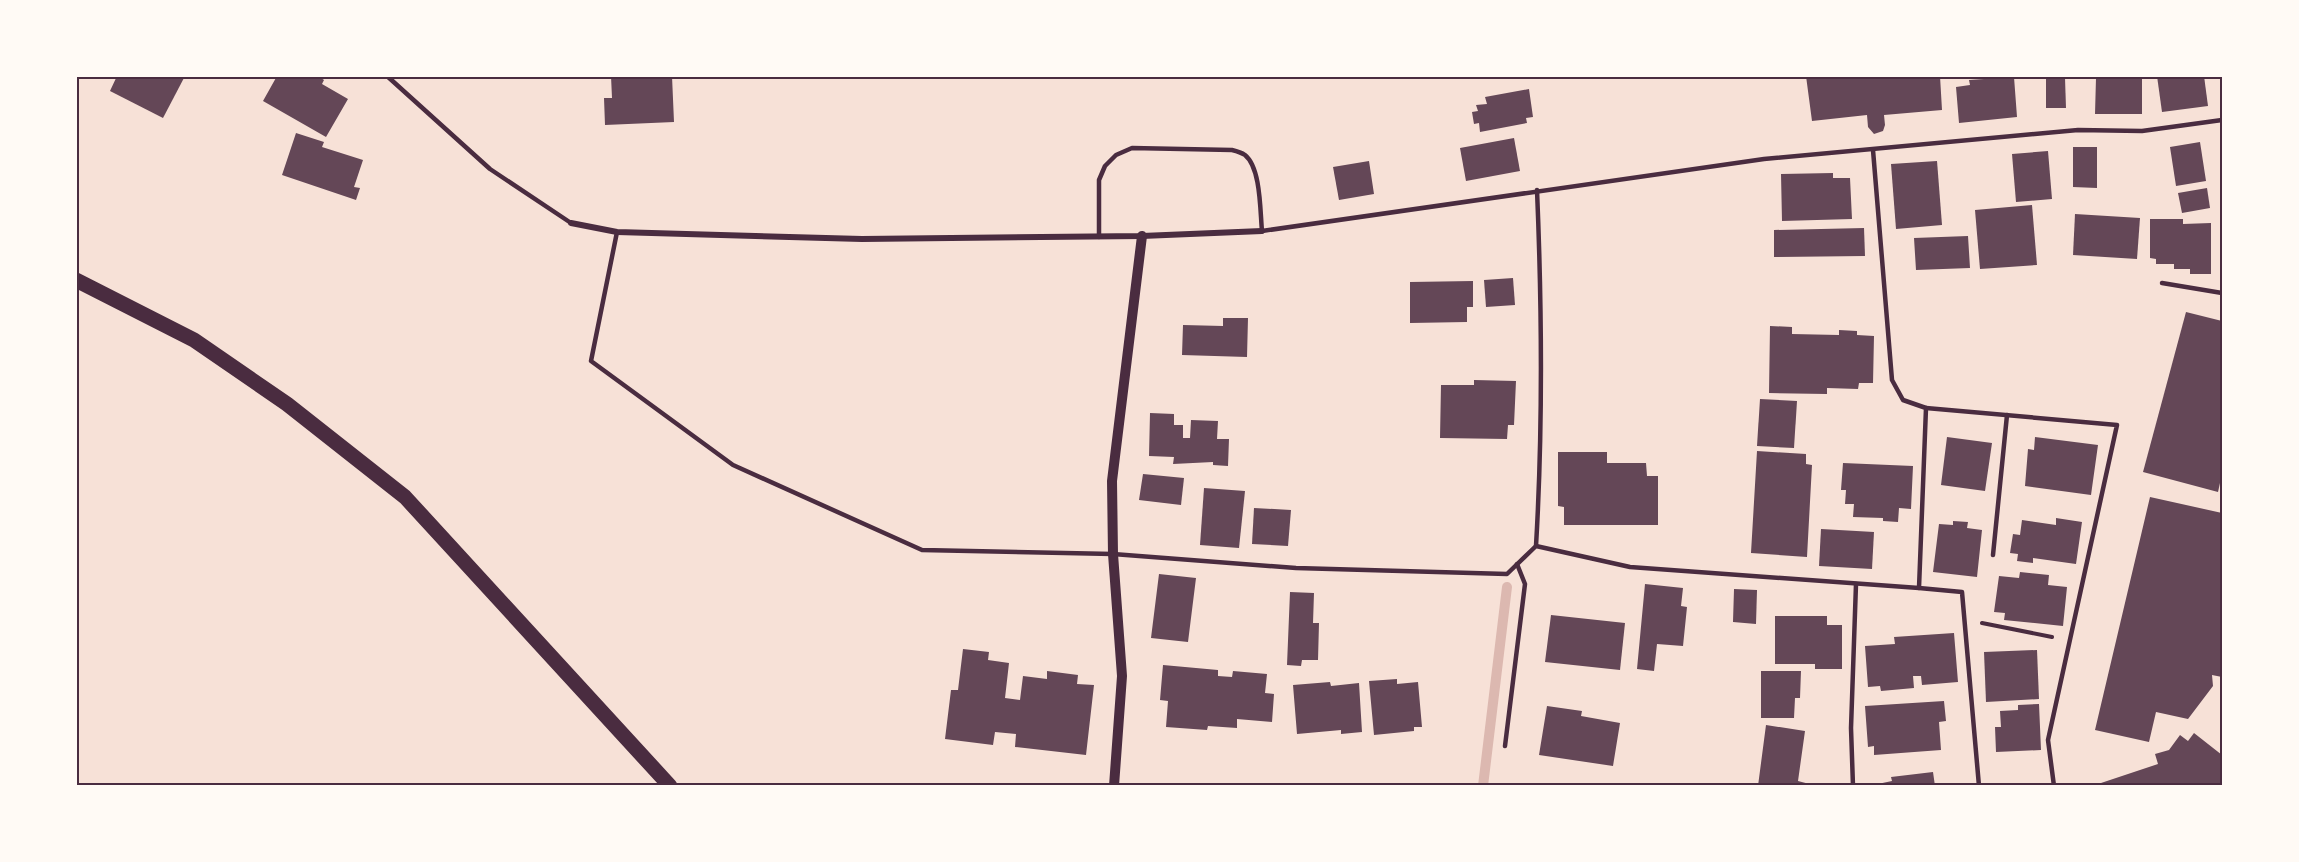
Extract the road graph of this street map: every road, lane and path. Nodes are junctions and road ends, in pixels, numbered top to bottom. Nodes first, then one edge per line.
1 (387, 76) edge
2 (2223, 120) edge
3 (1873, 150) junction
4 (1537, 190) junction
5 (571, 224) joint
6 (1262, 231) junction
7 (617, 232) junction
8 (1142, 236) junction
9 (1099, 237) junction
10 (76, 280) edge
11 (2162, 283) dead end
12 (2223, 293) edge
13 (1926, 408) junction
14 (2007, 415) junction
15 (1536, 546) junction
16 (1113, 554) junction
17 (1993, 555) dead end
18 (1517, 564) junction
19 (1856, 584) junction
20 (1919, 588) junction
21 (1964, 620) junction
22 (2070, 641) junction
23 (1505, 746) dead end
24 (670, 786) edge
25 (1114, 786) edge
26 (1853, 786) edge
27 (1979, 786) edge
28 (2054, 786) edge

1 - 5 lane
2 - 3 lane
3 - 4 lane
3 - 13 lane
4 - 6 lane
4 - 15 lane
5 - 7 street
6 - 8 street
6 - 9 lane
7 - 9 street
7 - 16 lane
8 - 9 street
8 - 16 street
10 - 24 main road
11 - 12 lane
13 - 14 lane
13 - 20 lane
14 - 17 lane
14 - 22 lane
15 - 18 lane
15 - 19 lane
16 - 18 lane
16 - 25 street
18 - 23 lane
19 - 20 lane
19 - 26 lane
20 - 21 lane
21 - 22 path
21 - 27 lane
22 - 28 lane

